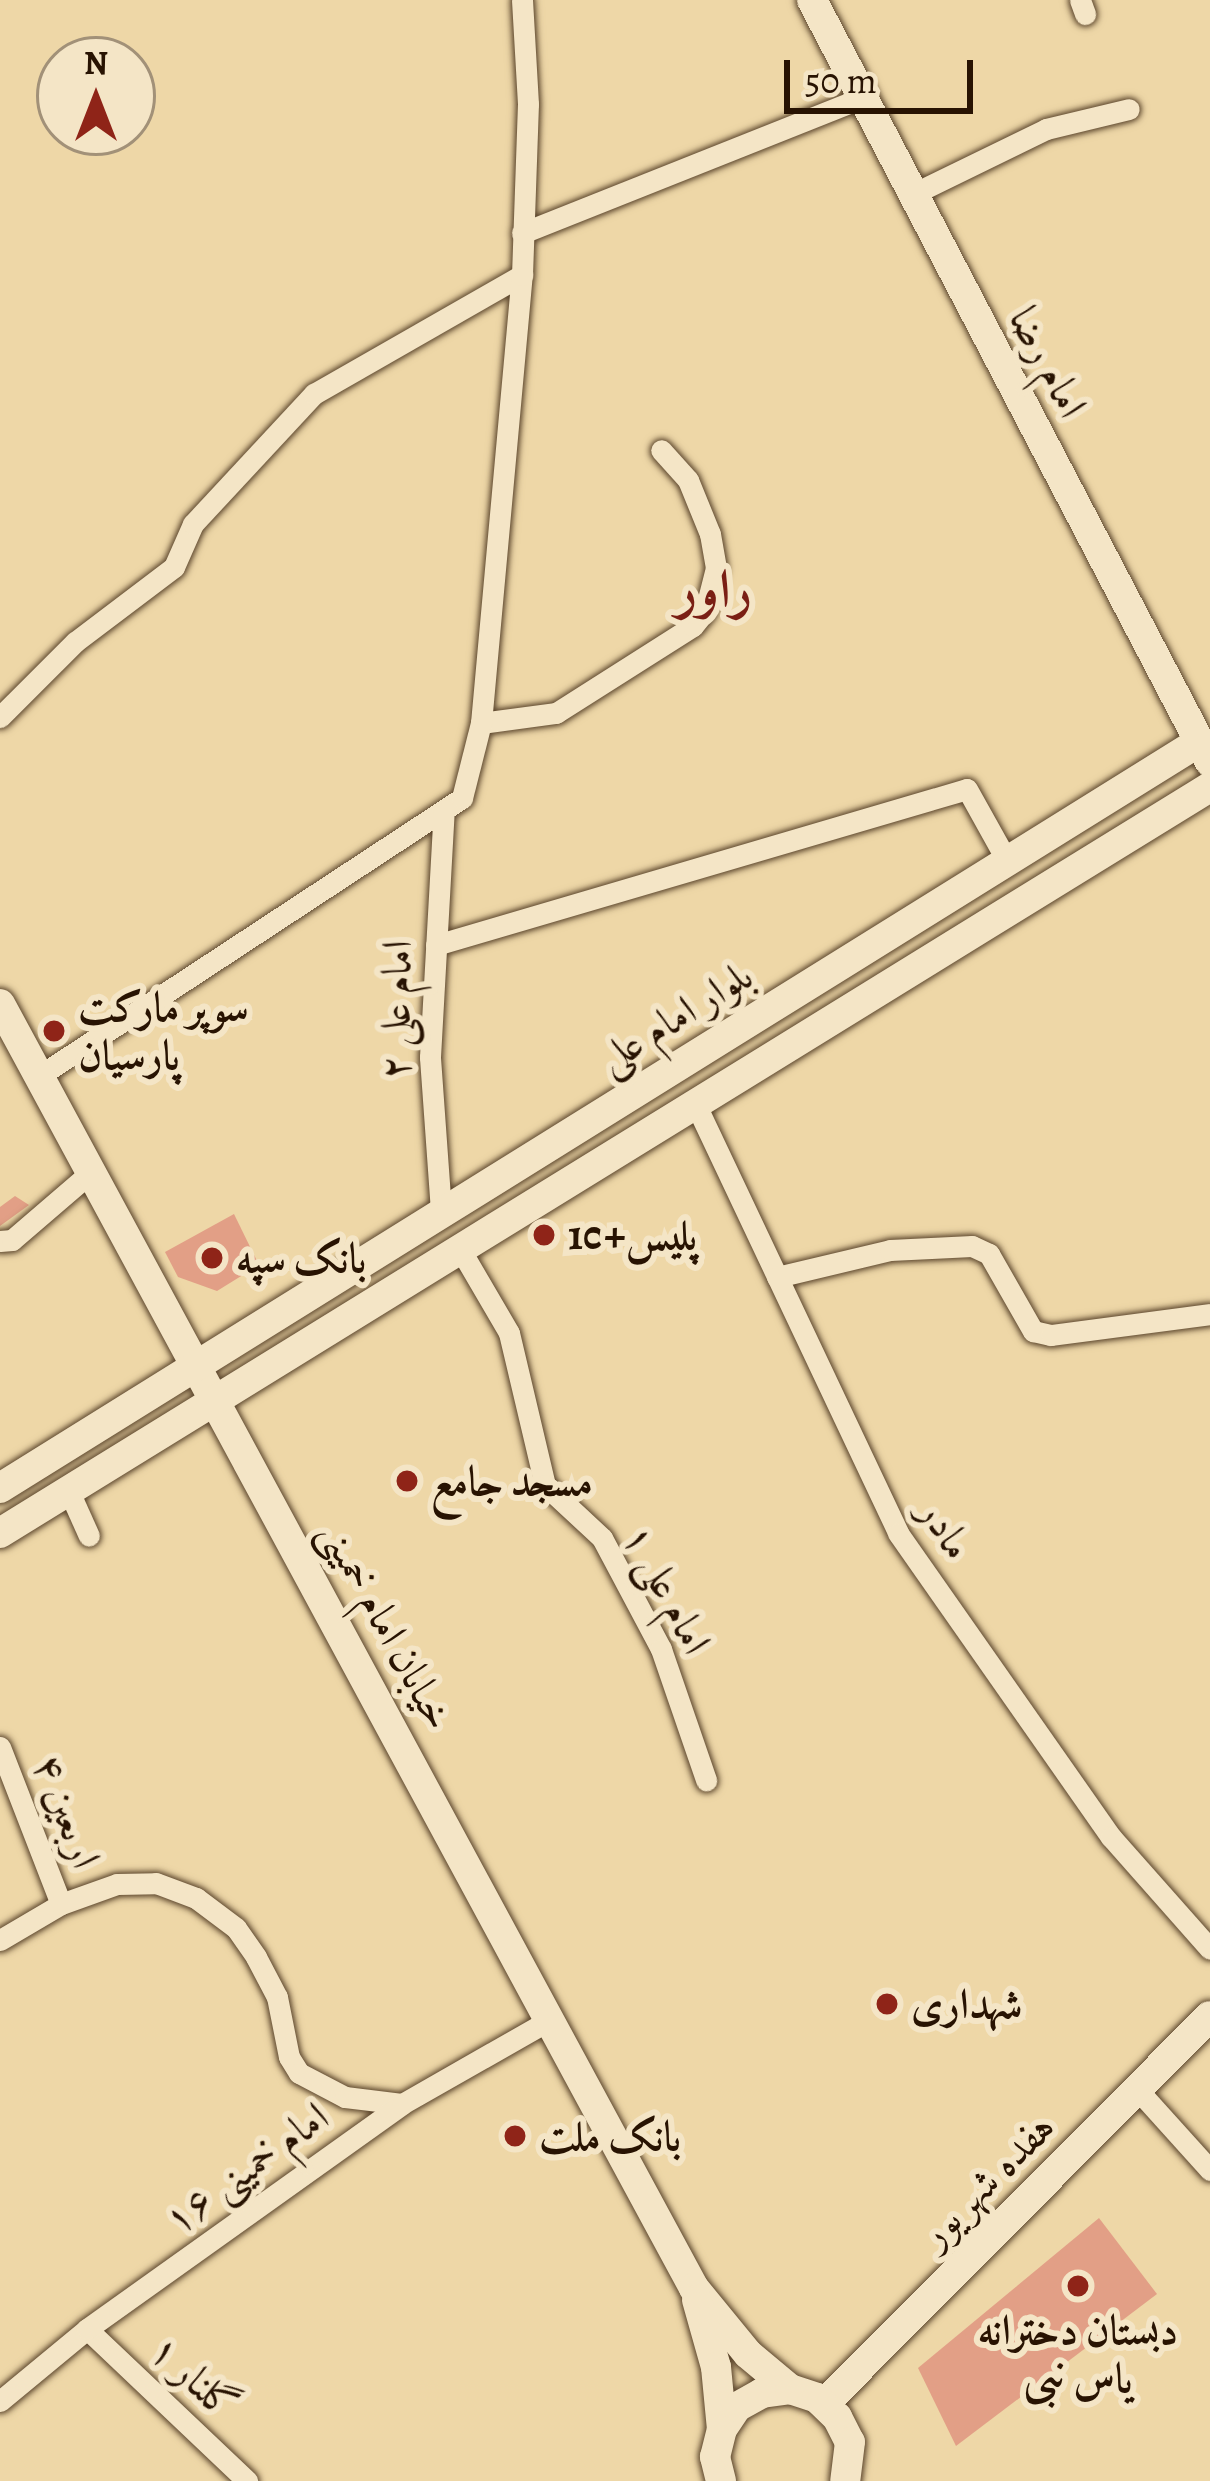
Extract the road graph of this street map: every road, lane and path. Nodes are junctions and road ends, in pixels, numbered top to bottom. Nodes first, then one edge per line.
1 (522, 0) edge
2 (812, 0) edge
3 (863, 97) junction
4 (1130, 109) dead end
5 (913, 194) junction
6 (522, 232) junction
7 (522, 275) junction
8 (661, 450) dead end
9 (0, 717) edge
10 (481, 724) junction
11 (1206, 751) edge
12 (1210, 787) edge
13 (444, 810) junction
14 (1007, 860) junction
15 (436, 945) junction
16 (0, 1004) edge
17 (39, 1076) junction
18 (695, 1102) junction
19 (91, 1172) junction
20 (441, 1211) junction
21 (0, 1241) edge
22 (460, 1250) junction
23 (777, 1277) junction
24 (1210, 1314) edge
25 (196, 1363) junction
26 (214, 1396) junction
27 (0, 1488) edge
28 (68, 1489) junction
29 (0, 1533) edge
30 (89, 1536) dead end
31 (0, 1748) edge
32 (706, 1780) dead end
33 (61, 1904) junction
34 (0, 1940) edge
35 (1210, 1949) edge
36 (1210, 2016) edge
37 (550, 2019) junction
38 (1137, 2090) junction
39 (402, 2104) junction
40 (1210, 2170) edge
41 (694, 2288) junction
42 (87, 2330) junction
43 (790, 2389) junction
44 (0, 2401) edge
45 (824, 2404) junction
46 (722, 2428) junction
47 (248, 2481) edge
48 (721, 2481) edge
49 (844, 2481) edge

1 - 6 street
2 - 3 street, امام رضا
3 - 5 street, امام رضا
3 - 6 street
4 - 5 street
5 - 11 street, امام رضا
6 - 7 street
7 - 9 street
7 - 10 street
8 - 10 street
10 - 13 street
11 - 14 street, بلوار امام علی
12 - 18 street, بلوار امام علی
13 - 15 street, امام علی ۲
13 - 17 street
14 - 15 street
14 - 20 street, بلوار امام علی
15 - 20 street, امام علی ۲
16 - 17 street, خیابان امام خمینی
17 - 19 street, خیابان امام خمینی
18 - 22 street, بلوار امام علی
18 - 23 street, مادر
19 - 21 street
19 - 25 street, خیابان امام خمینی
20 - 25 street, بلوار امام علی
22 - 26 street, بلوار امام علی
22 - 32 street, امام علی ۱
23 - 24 street
23 - 35 street, مادر
25 - 26 street, خیابان امام خمینی
25 - 27 street, بلوار امام علی
26 - 28 street, بلوار امام علی
26 - 37 street, خیابان امام خمینی
28 - 29 street, بلوار امام علی
28 - 30 street
31 - 33 street, اربعین ۴
33 - 34 street
33 - 39 street
36 - 38 street, هفده شهریور
37 - 39 street, امام خمینی ۱۶
37 - 41 street, خیابان امام خمینی
38 - 40 street
38 - 45 street, هفده شهریور
39 - 42 street, امام خمینی ۱۶
41 - 43 street
41 - 46 street
42 - 44 street, امام خمینی ۱۶
42 - 47 street, گلنار ۱
43 - 45 street
43 - 46 street
45 - 49 street
46 - 48 street

